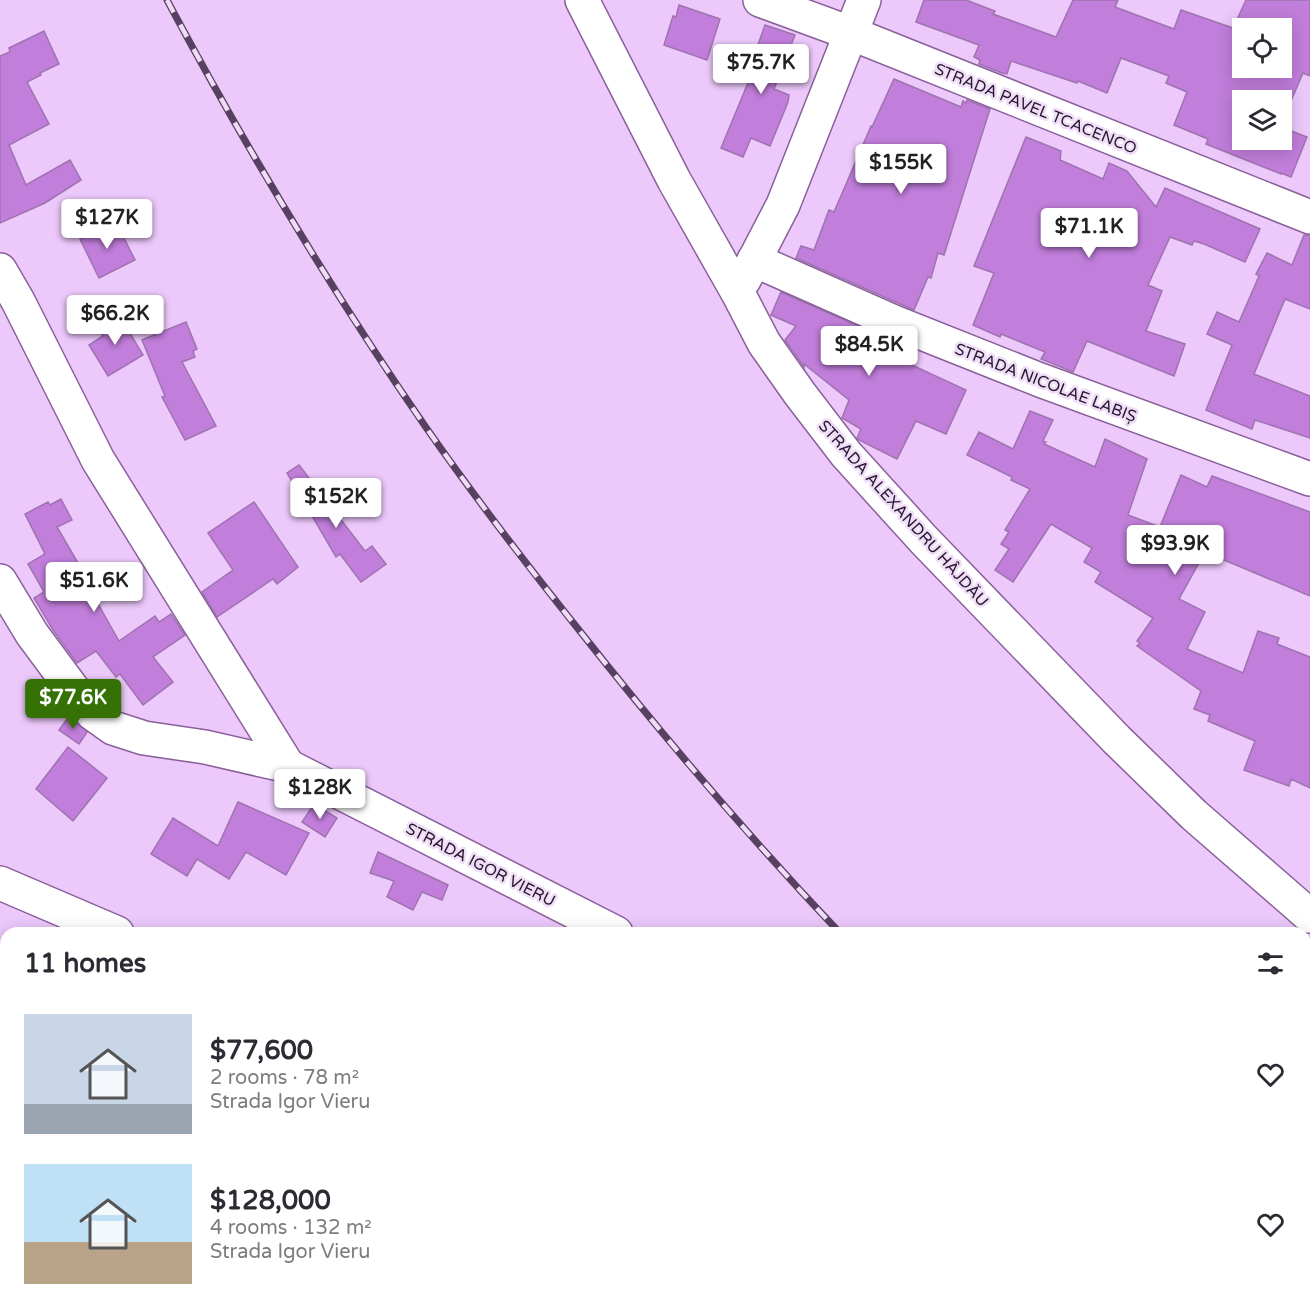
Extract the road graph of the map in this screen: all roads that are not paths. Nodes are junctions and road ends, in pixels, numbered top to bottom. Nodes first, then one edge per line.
1 (582, 0) edge
2 (760, 0) edge
3 (864, 0) edge
4 (850, 33) junction
5 (1310, 217) edge
6 (754, 260) junction
7 (0, 270) edge
8 (738, 293) junction
9 (1310, 479) edge
10 (0, 581) edge
11 (288, 766) junction
12 (0, 883) edge
13 (1310, 916) edge
14 (103, 927) edge
15 (604, 927) edge

1 - 8 street, STRADA ALEXANDRU HÂJDĂU
2 - 4 street, STRADA PAVEL TCACENCO
3 - 4 street
4 - 5 street, STRADA PAVEL TCACENCO
4 - 6 street
6 - 8 street
6 - 9 street, STRADA NICOLAE LABIȘ
7 - 11 street
8 - 13 street, STRADA ALEXANDRU HÂJDĂU
10 - 11 street, STRADA IGOR VIERU
11 - 15 street, STRADA IGOR VIERU
12 - 14 street

